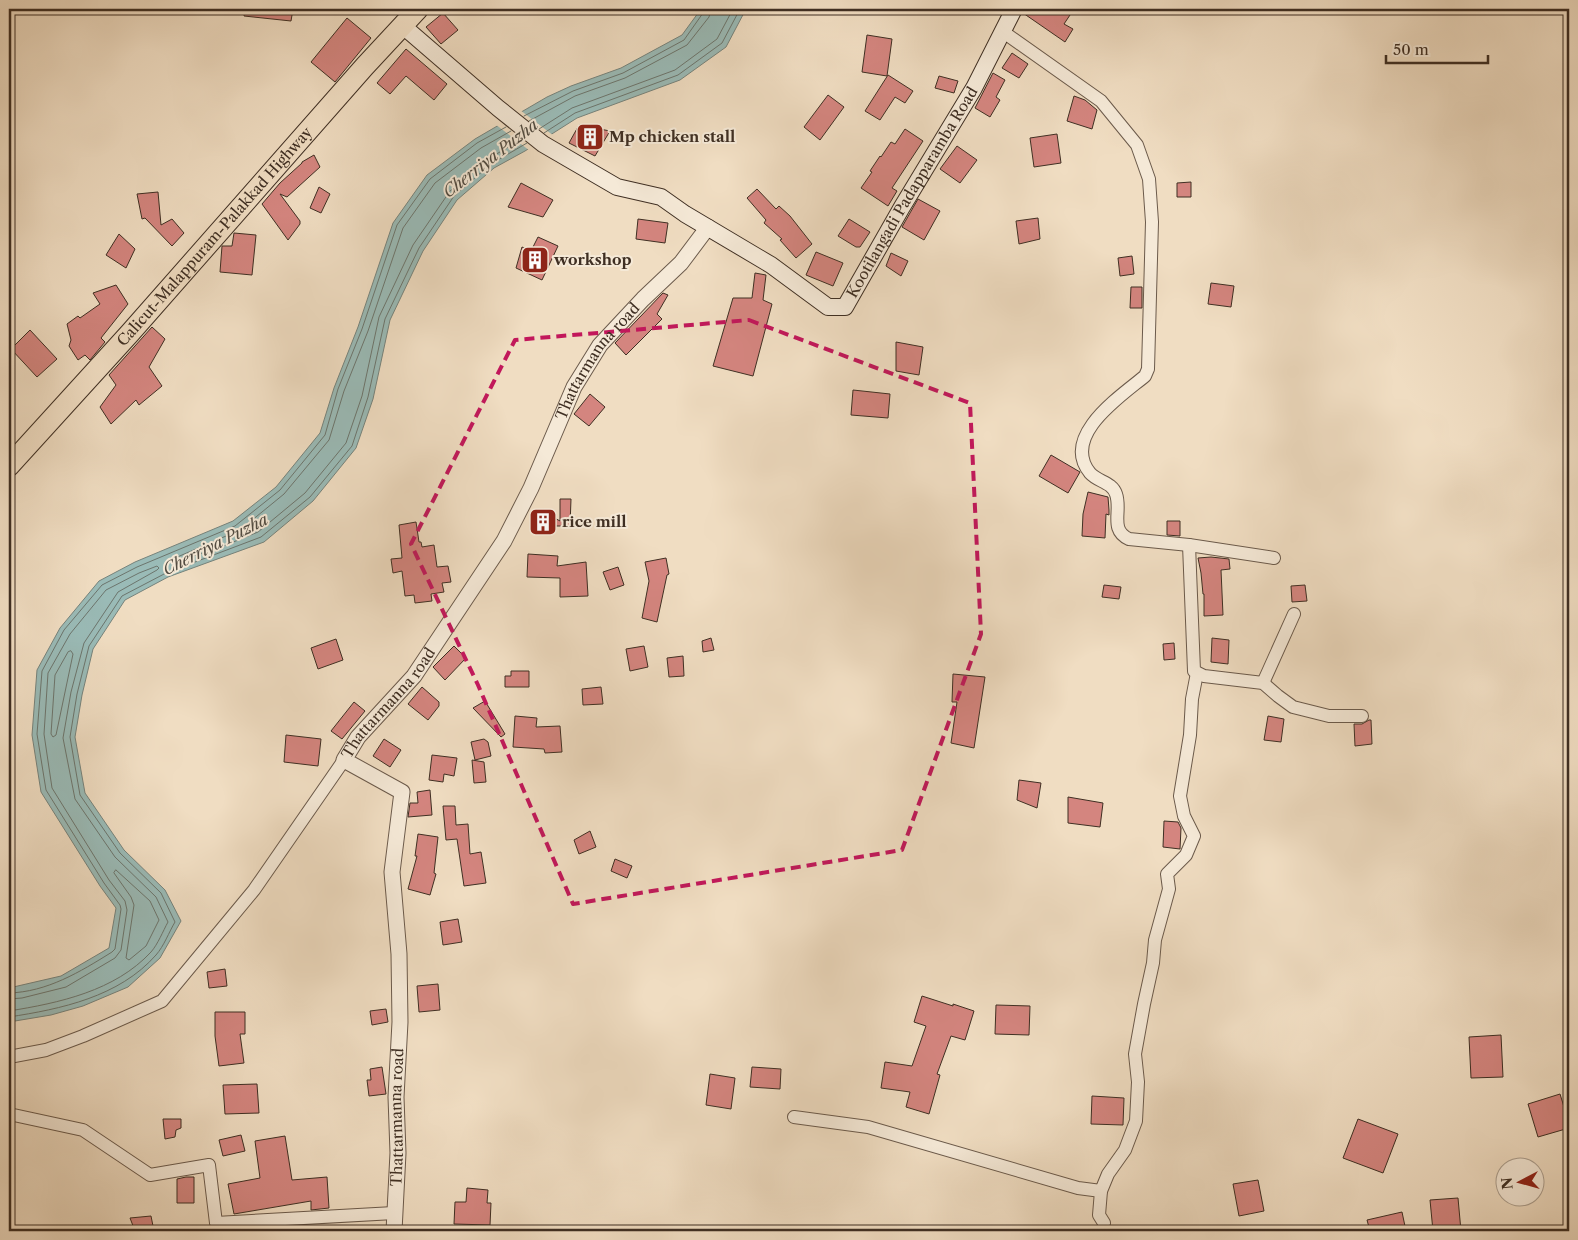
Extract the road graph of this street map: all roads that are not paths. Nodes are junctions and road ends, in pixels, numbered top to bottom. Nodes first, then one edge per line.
1 (418, 9) edge
2 (1014, 9) edge
3 (403, 26) junction
4 (1002, 31) junction
5 (708, 227) junction
6 (9, 466) edge
7 (1190, 545) junction
8 (1274, 558) dead end
9 (1294, 614) dead end
10 (1197, 672) junction
11 (1263, 683) junction
12 (1362, 716) dead end
13 (344, 760) junction
14 (9, 1057) edge
15 (9, 1114) edge
16 (794, 1117) dead end
17 (1101, 1191) junction
18 (394, 1213) junction
19 (1104, 1223) dead end
20 (394, 1231) edge

1 - 3 highway, Calicut-Malappuram-Palakkad Highway
2 - 4 main road, Kootilangadi Padapparamba Road
3 - 5 main road, Kootilangadi Padapparamba Road
3 - 6 highway, Calicut-Malappuram-Palakkad Highway
4 - 5 main road, Kootilangadi Padapparamba Road
4 - 7 street
5 - 13 street, Thattarmanna road
7 - 8 street
7 - 10 street
9 - 11 street
10 - 11 street
10 - 17 street
11 - 12 street
13 - 14 street
13 - 18 street, Thattarmanna road
15 - 18 street
16 - 17 street
17 - 19 street
18 - 20 street, Thattarmanna road

